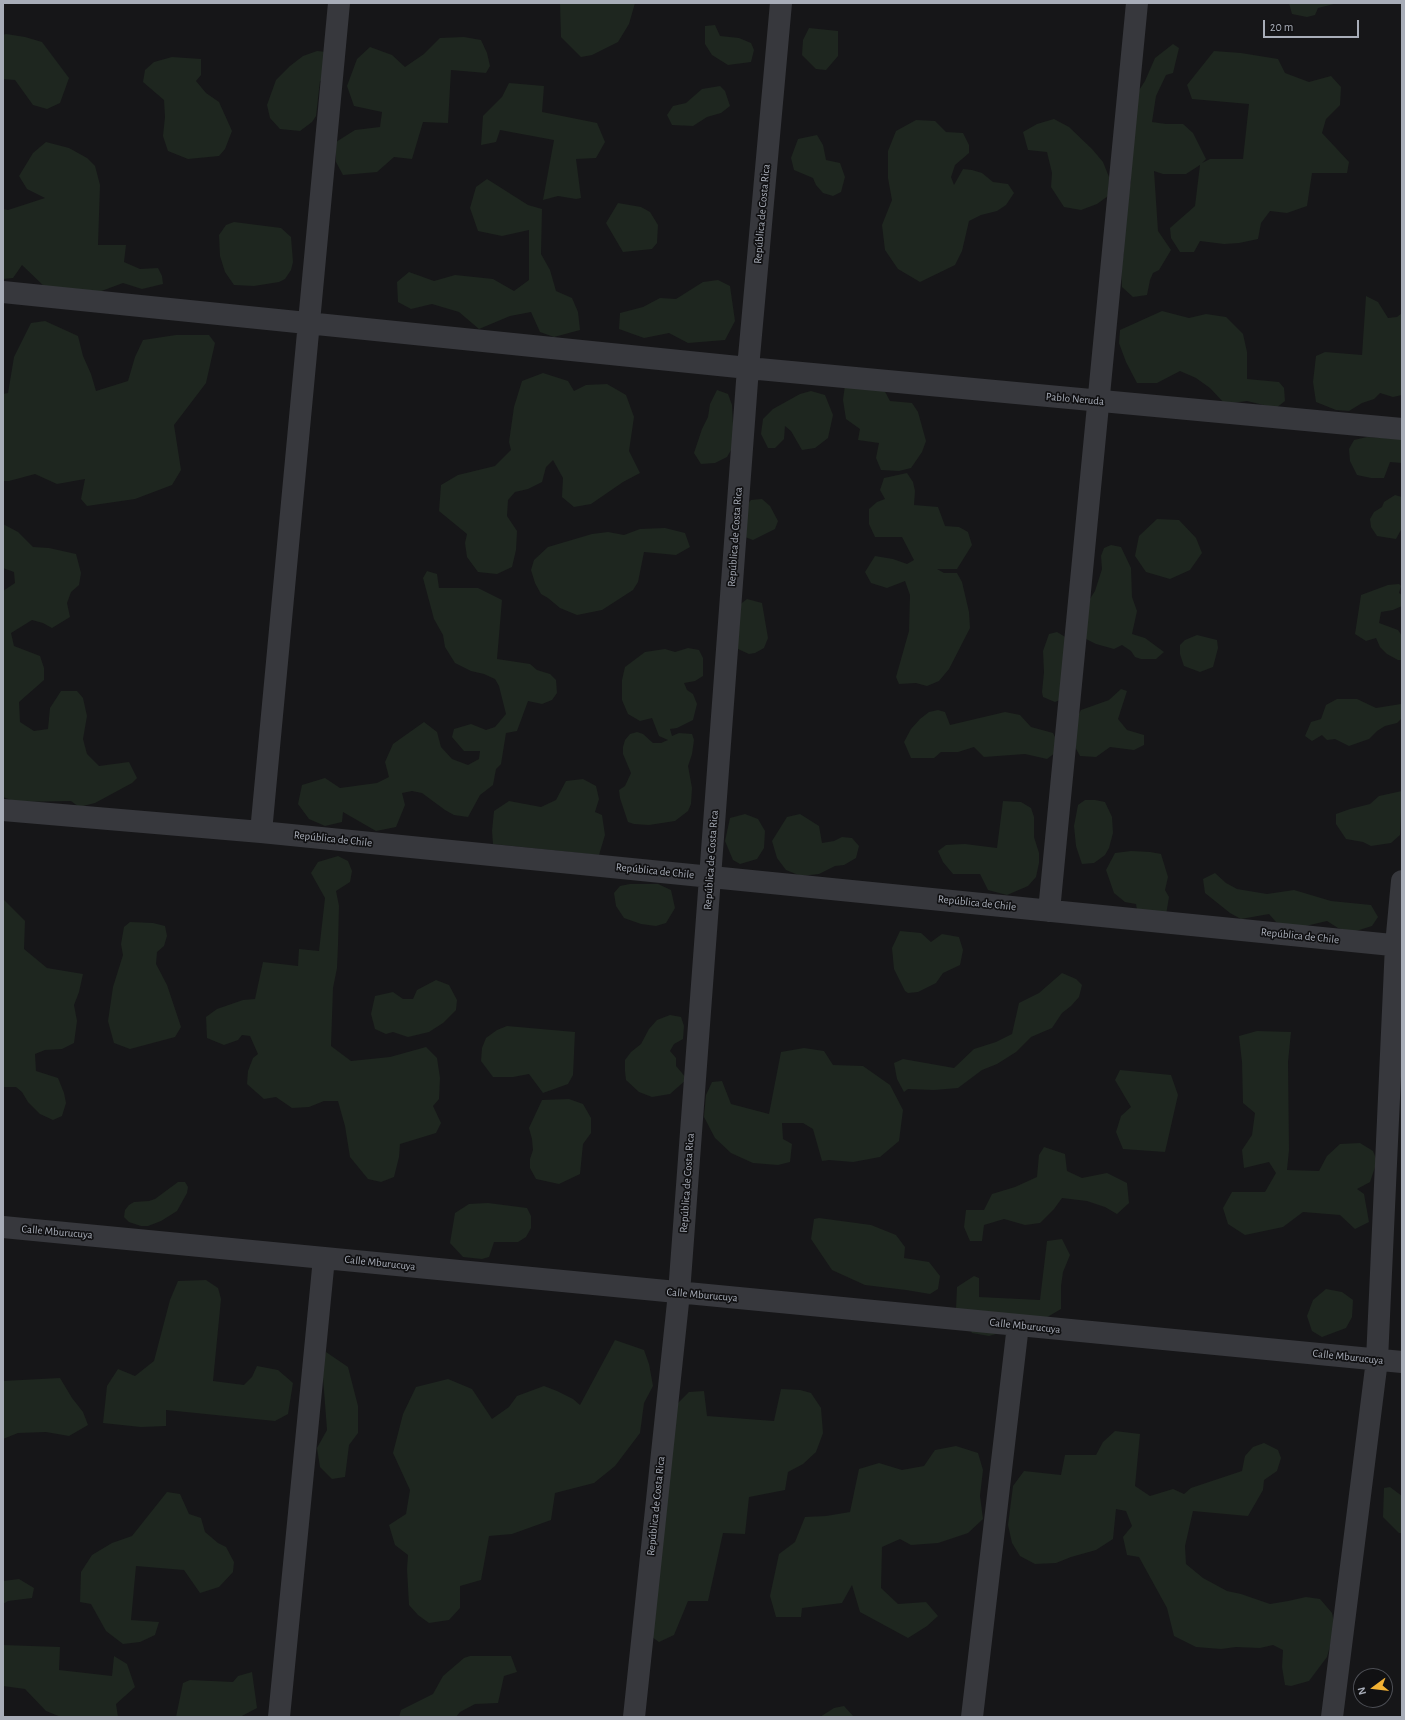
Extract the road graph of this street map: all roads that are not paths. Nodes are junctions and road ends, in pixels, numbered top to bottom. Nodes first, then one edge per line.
1 (339, 3) edge
2 (781, 3) edge
3 (1137, 3) edge
4 (3, 292) edge
5 (308, 323) junction
6 (748, 368) junction
7 (1098, 401) junction
8 (1402, 429) edge
9 (3, 810) edge
10 (261, 832) junction
11 (710, 877) junction
12 (1402, 881) edge
13 (1049, 910) junction
14 (1399, 946) edge
15 (3, 1227) edge
16 (324, 1258) junction
17 (679, 1292) junction
18 (1018, 1325) junction
19 (1377, 1360) junction
20 (1402, 1362) edge
21 (279, 1717) edge
22 (634, 1717) edge
23 (972, 1717) edge
24 (1332, 1717) edge

1 - 5 street
2 - 6 street, República de Costa Rica
3 - 7 street
4 - 5 street, Pablo Neruda
5 - 6 street, Pablo Neruda
5 - 10 street
6 - 7 street, Pablo Neruda
6 - 11 street, República de Costa Rica
7 - 8 street, Pablo Neruda
7 - 13 street
9 - 10 street, República de Chile
10 - 11 street, República de Chile
11 - 13 street, República de Chile
11 - 17 street, República de Costa Rica
12 - 14 street
13 - 14 street, República de Chile
14 - 19 street
15 - 16 street, Calle Mburucuya
16 - 17 street, Calle Mburucuya
16 - 21 street
17 - 18 street, Calle Mburucuya
17 - 22 street, República de Costa Rica
18 - 19 street, Calle Mburucuya
18 - 23 street
19 - 20 street, Calle Mburucuya
19 - 24 street

